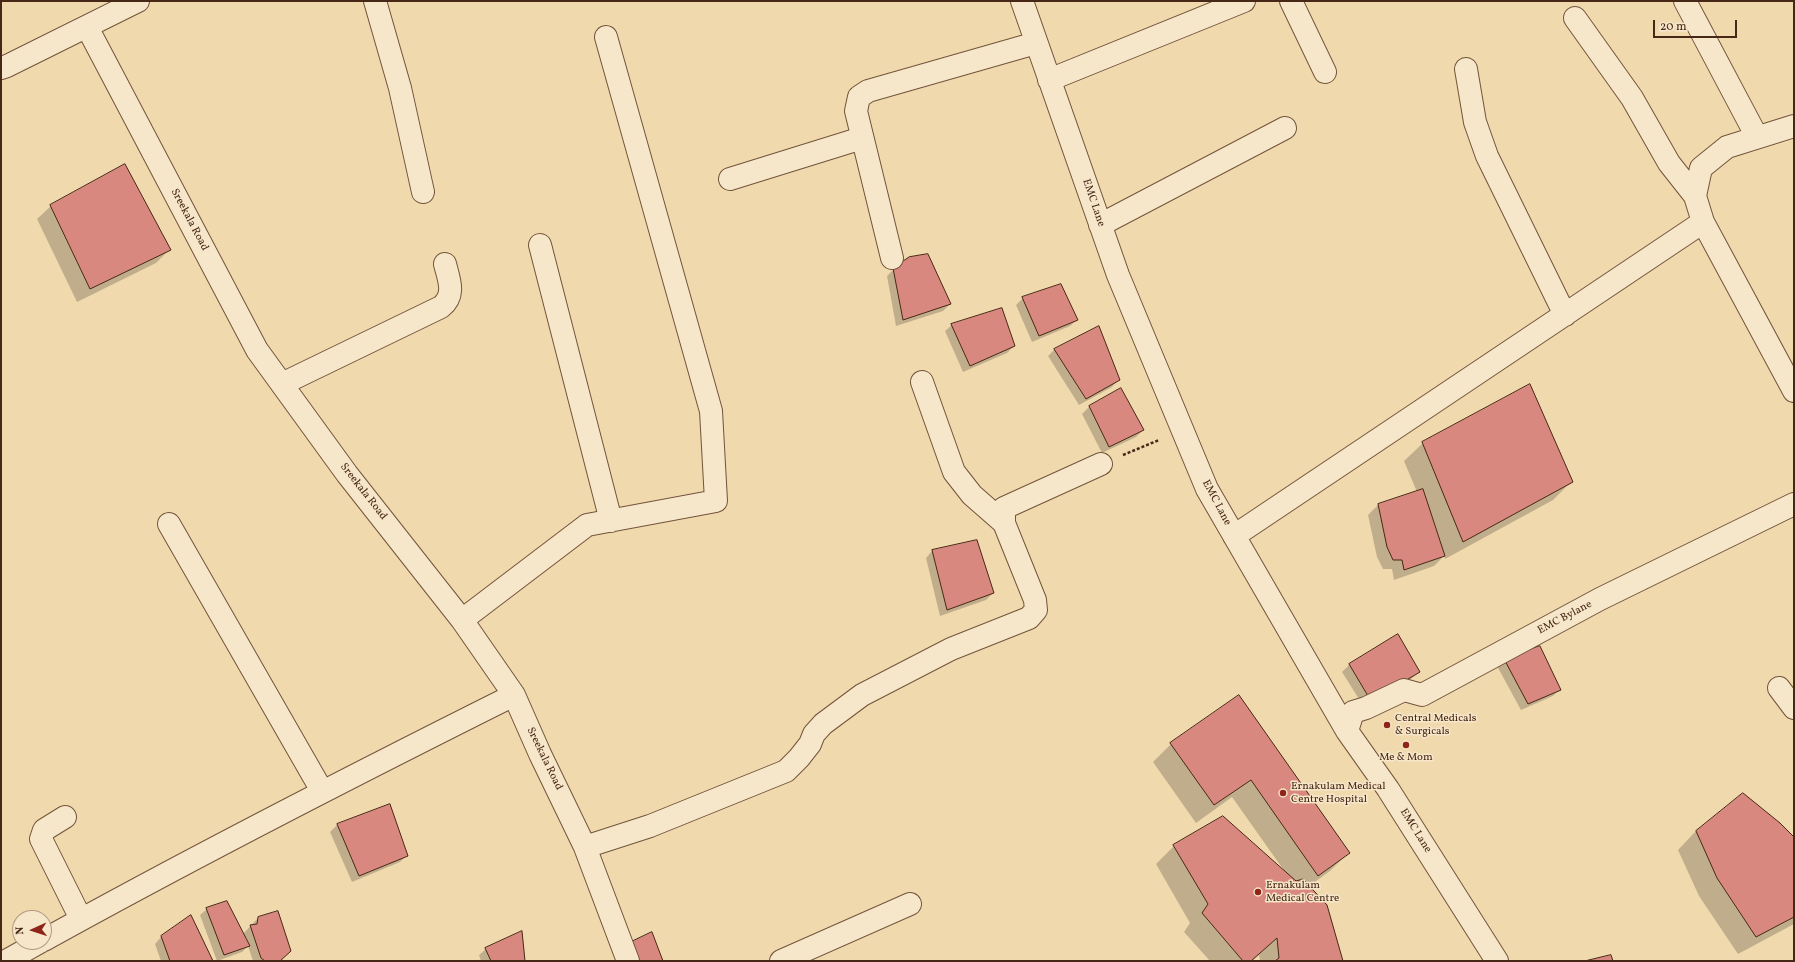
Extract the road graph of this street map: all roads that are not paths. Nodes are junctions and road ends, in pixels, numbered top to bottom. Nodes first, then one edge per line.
1 (138, 1) edge
2 (375, 1) edge
3 (1022, 1) edge
4 (1244, 1) edge
5 (1291, 1) edge
6 (1685, 1) edge
7 (1575, 18) dead end
8 (87, 26) junction
9 (606, 37) dead end
10 (1036, 43) junction
11 (1, 68) edge
12 (1466, 69) dead end
13 (1325, 72) dead end
14 (1049, 80) junction
15 (1794, 126) edge
16 (1285, 128) dead end
17 (862, 138) junction
18 (1757, 138) junction
19 (730, 179) dead end
20 (423, 192) dead end
21 (1695, 196) junction
22 (1703, 222) junction
23 (1100, 225) junction
24 (540, 245) dead end
25 (892, 258) dead end
26 (445, 264) dead end
27 (1565, 315) junction
28 (922, 382) dead end
29 (282, 384) junction
30 (1794, 391) edge
31 (1101, 464) road end
32 (1794, 504) edge
33 (611, 521) junction
34 (1004, 523) junction
35 (169, 524) dead end
36 (1234, 536) junction
37 (462, 620) junction
38 (1779, 688) dead end
39 (514, 694) junction
40 (1794, 708) edge
41 (1347, 731) junction
42 (322, 791) junction
43 (65, 817) dead end
44 (585, 847) junction
45 (910, 904) dead end
46 (81, 919) junction
47 (52, 935) edge
48 (26, 950) edge
49 (6, 961) edge
50 (628, 961) edge
51 (781, 961) edge
52 (1497, 961) edge

1 - 8 street
2 - 20 street
3 - 10 street, EMC Lane
4 - 14 street
5 - 13 street
6 - 18 street
7 - 21 street
8 - 11 street
8 - 29 street, Sreekala Road
9 - 33 street
10 - 14 street, EMC Lane
10 - 17 street
12 - 27 street
14 - 23 street, EMC Lane
15 - 18 street
16 - 23 street
17 - 19 street
17 - 25 street
18 - 21 street
21 - 22 street
22 - 27 street
22 - 30 street
23 - 36 street, EMC Lane
24 - 33 street
26 - 29 street
27 - 36 street
28 - 34 street
29 - 37 street, Sreekala Road
31 - 34 street
32 - 41 street, EMC Bylane
33 - 37 street
34 - 44 street
35 - 42 street
36 - 41 street, EMC Lane
37 - 39 street, Sreekala Road
38 - 40 street
39 - 42 street
39 - 44 street, Sreekala Road
41 - 52 street, EMC Lane
42 - 46 street
43 - 46 street
44 - 50 street, Sreekala Road
45 - 51 street
46 - 47 street
48 - 49 street

